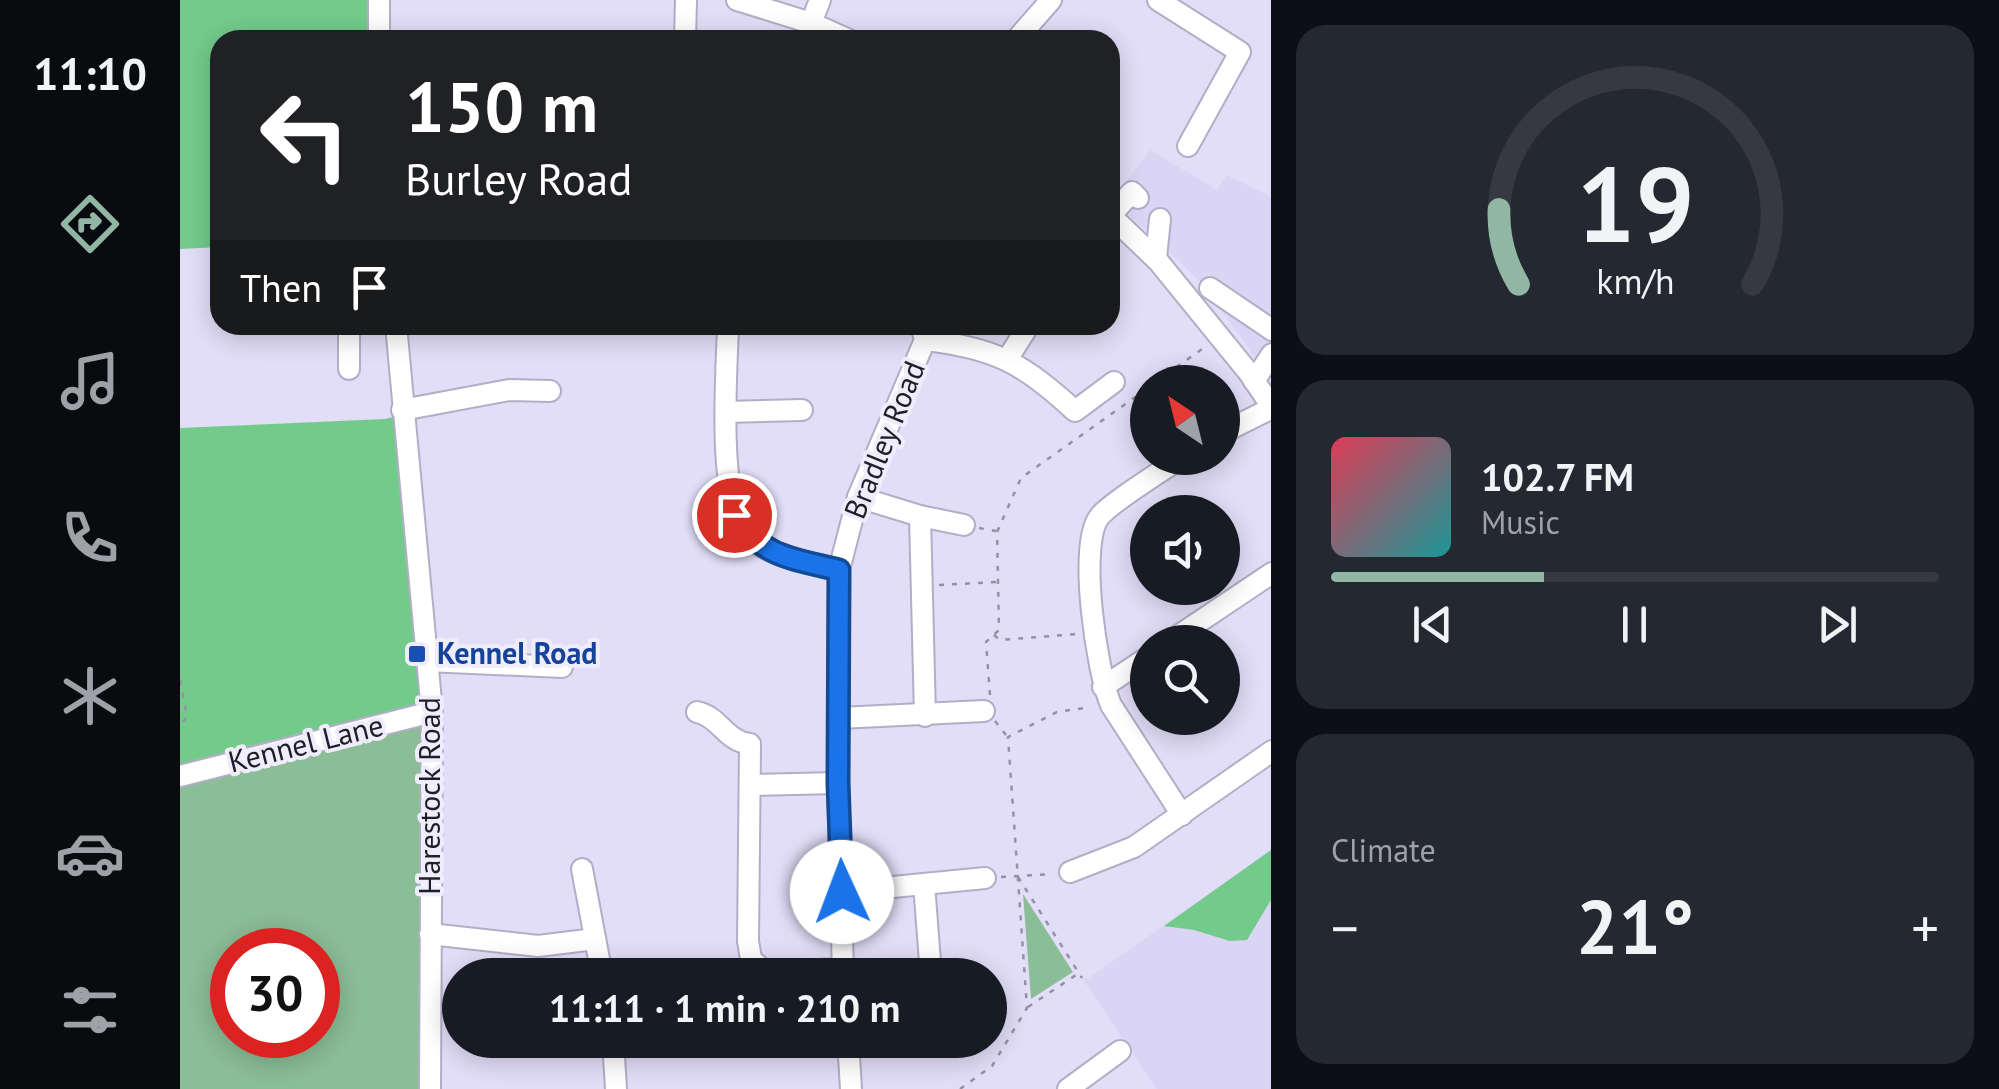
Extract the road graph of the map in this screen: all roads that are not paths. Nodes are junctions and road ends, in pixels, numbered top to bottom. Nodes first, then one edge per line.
1 (379, 0) edge
2 (686, 0) edge
3 (737, 0) edge
4 (820, 0) edge
5 (1052, 0) edge
6 (1158, 0) edge
7 (811, 23) junction
8 (379, 30) edge
9 (685, 30) edge
10 (827, 30) edge
11 (1025, 30) edge
12 (1188, 146) dead end
13 (1138, 198) dead end
14 (1120, 205) edge
15 (1160, 219) dead end
16 (1120, 225) edge
17 (1156, 258) junction
18 (1193, 304) junction
19 (1271, 329) edge
20 (349, 335) edge
21 (397, 335) edge
22 (728, 335) edge
23 (922, 335) edge
24 (934, 335) edge
25 (1023, 335) edge
26 (1271, 355) edge
27 (1008, 358) junction
28 (349, 369) dead end
29 (1254, 380) junction
30 (1114, 382) dead end
31 (550, 392) dead end
32 (1271, 406) edge
33 (1271, 408) edge
34 (402, 410) junction
35 (802, 410) dead end
36 (726, 412) junction
37 (1240, 424) edge
38 (1157, 475) edge
39 (858, 497) junction
40 (920, 516) junction
41 (964, 524) dead end
42 (839, 570) junction
43 (1271, 573) edge
44 (1193, 625) edge
45 (427, 661) junction
46 (562, 667) dead end
47 (1130, 674) edge
48 (1107, 696) junction
49 (989, 708) road end
50 (432, 712) junction
51 (696, 712) dead end
52 (925, 716) junction
53 (839, 718) junction
54 (1271, 752) edge
55 (180, 776) edge
56 (838, 783) junction
57 (750, 785) junction
58 (1182, 814) junction
59 (1070, 872) road end
60 (985, 878) road end
61 (580, 881) dead end
62 (924, 884) junction
63 (842, 892) junction
64 (430, 934) junction
65 (595, 938) junction
66 (599, 958) edge
67 (751, 958) edge
68 (842, 958) edge
69 (930, 958) edge
70 (1120, 1050) dead end
71 (614, 1058) edge
72 (849, 1058) edge
73 (430, 1089) edge
74 (616, 1089) edge
75 (851, 1089) edge
76 (1068, 1089) edge

1 - 8 street
2 - 9 street
3 - 7 street
4 - 7 street
5 - 11 street
6 - 12 street
7 - 10 street
13 - 14 street
15 - 17 street
16 - 17 street
17 - 18 street
18 - 19 street
18 - 29 street
20 - 28 street
21 - 34 street, Harestock Road
22 - 36 street
23 - 39 street, Bradley Road
24 - 27 street
25 - 27 street
26 - 29 street
27 - 30 street
29 - 32 street
31 - 34 street
33 - 37 street
34 - 45 street, Harestock Road
35 - 36 street
36 - 42 street
38 - 48 street
39 - 40 street
39 - 42 street, Bradley Road
40 - 41 street
40 - 52 street
42 - 53 street, Bradley Road
43 - 44 street
45 - 46 street
45 - 50 street, Harestock Road
47 - 48 street
48 - 58 street
49 - 52 street
50 - 55 street, Kennel Lane
50 - 64 street, Harestock Road
51 - 57 street
52 - 53 street
53 - 56 street, Bradley Road
54 - 58 street
56 - 57 street
56 - 63 street, Bradley Road
57 - 67 street
58 - 59 street
60 - 62 street
61 - 65 street
62 - 63 street
62 - 69 street
63 - 68 street, Bradley Road
64 - 65 street
64 - 73 street, Harestock Road
65 - 66 street
70 - 76 street
71 - 74 street
72 - 75 street

